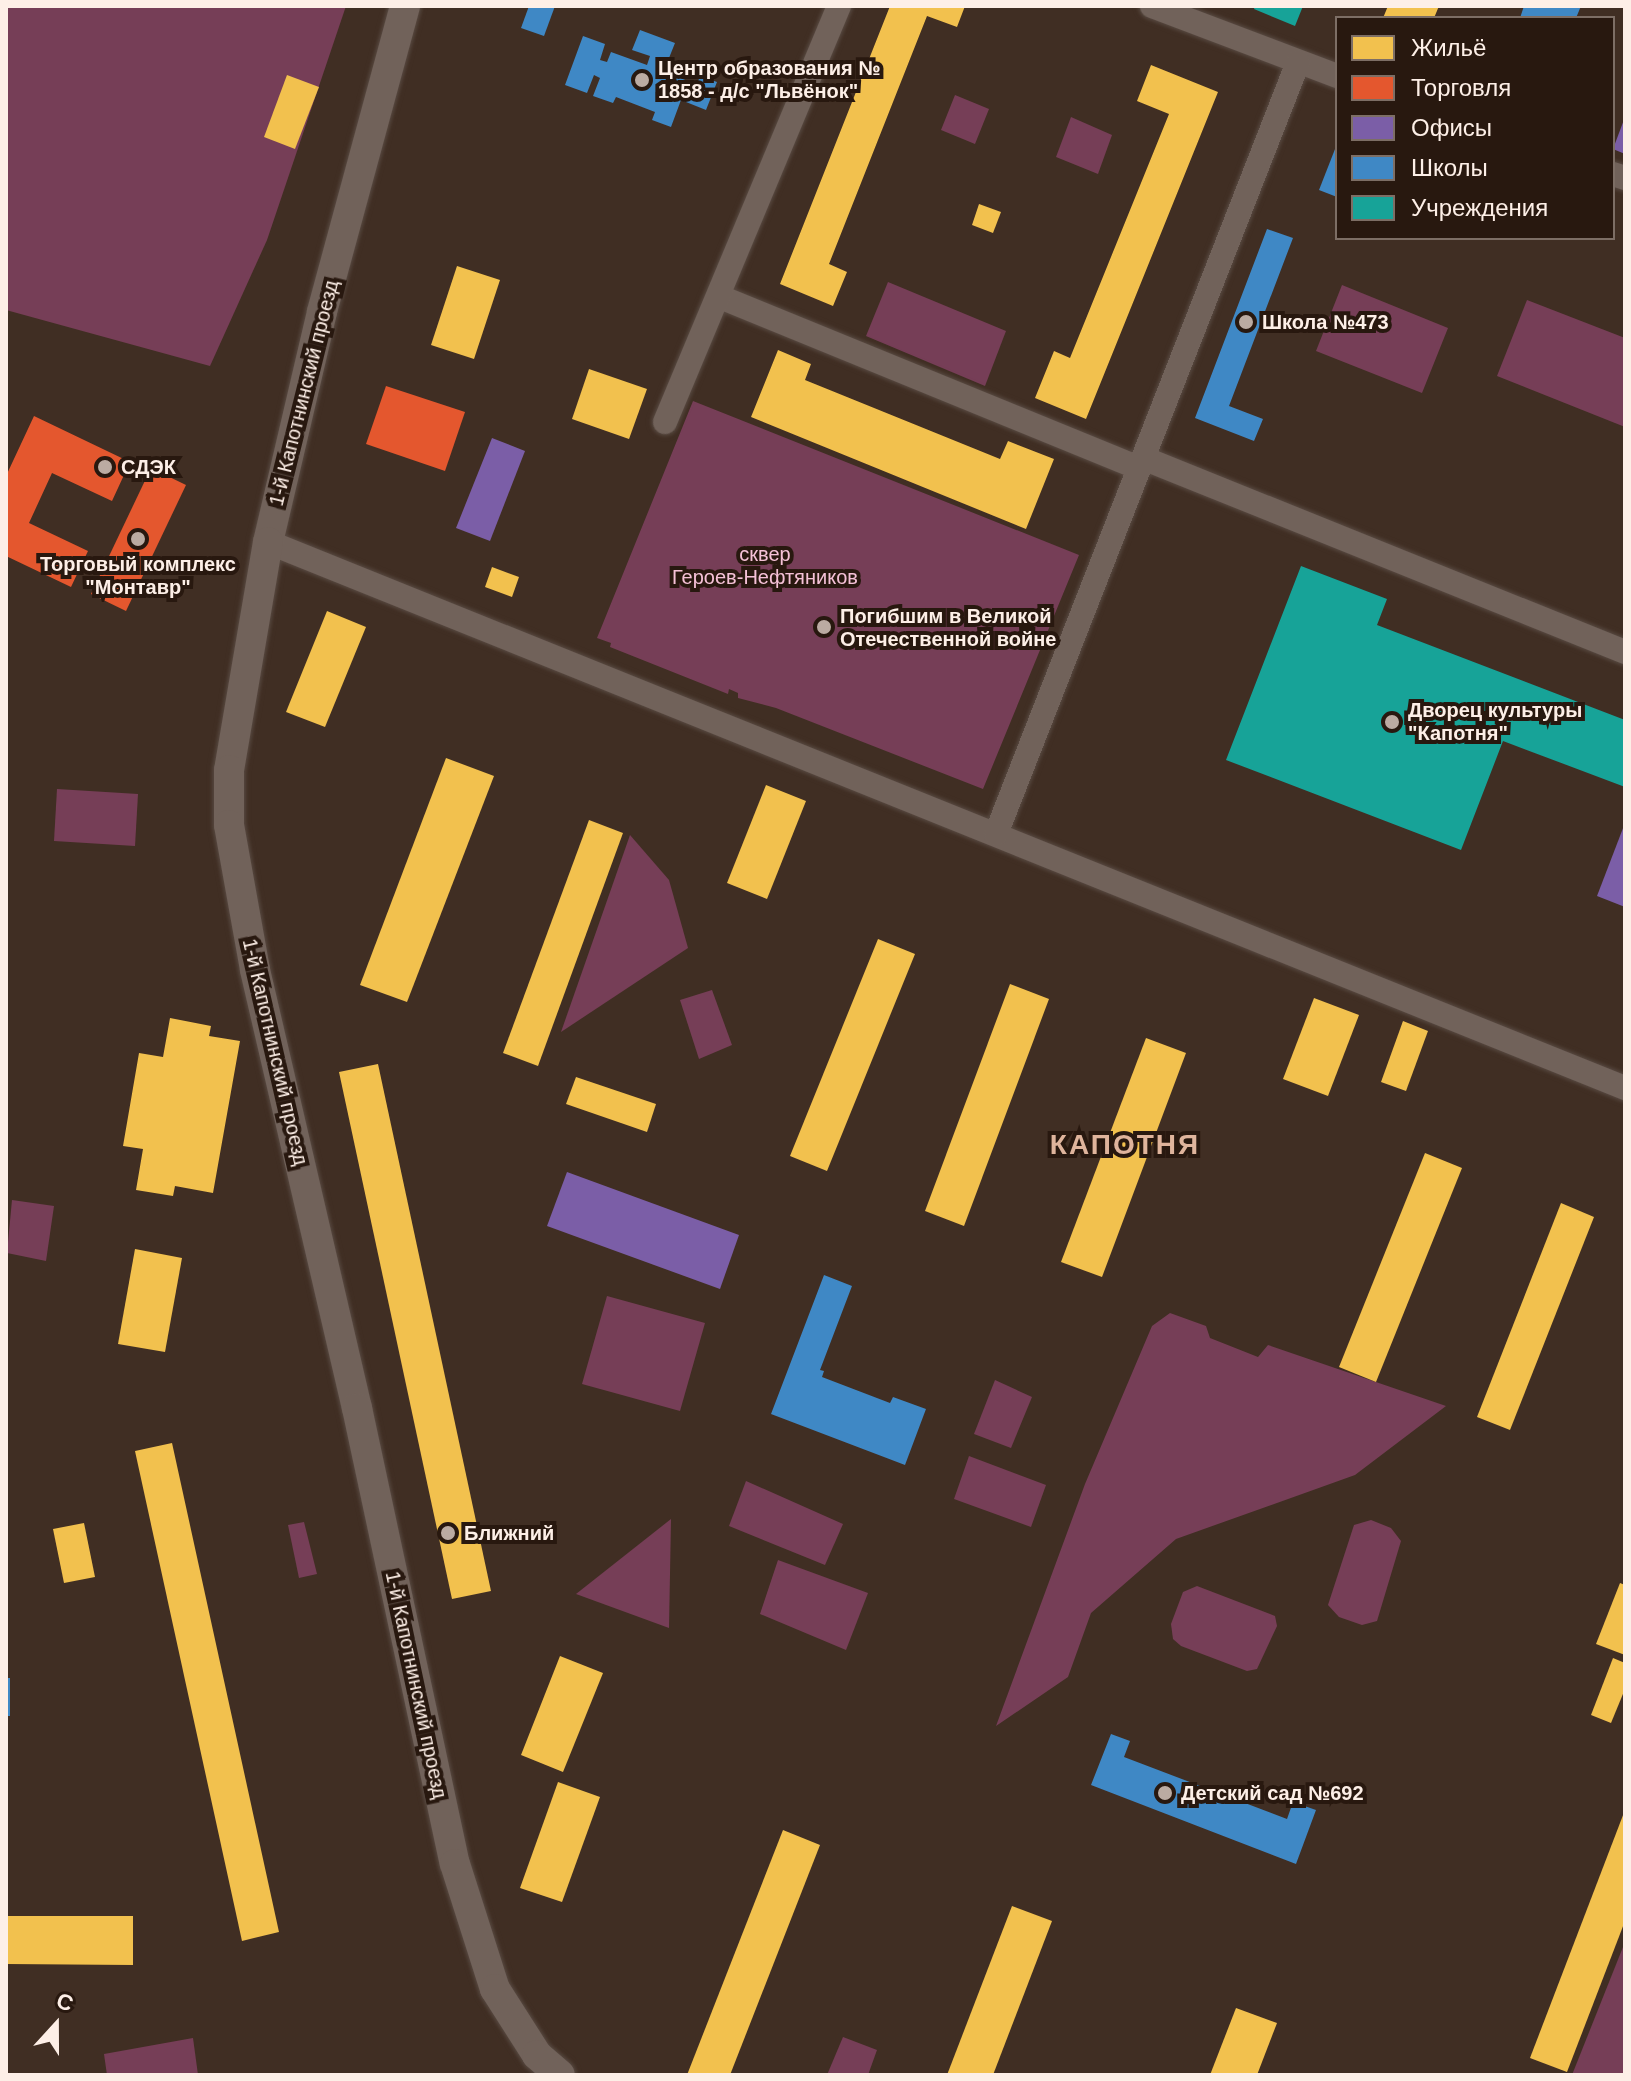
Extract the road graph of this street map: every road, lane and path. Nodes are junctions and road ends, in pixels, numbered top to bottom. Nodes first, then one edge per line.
1 (405, 6) edge
2 (839, 6) edge
3 (1152, 6) edge
4 (1298, 62) junction
5 (1335, 75) edge
6 (720, 297) junction
7 (665, 422) dead end
8 (1140, 463) junction
9 (268, 542) junction
10 (1625, 652) edge
11 (996, 834) junction
12 (1625, 1088) edge
13 (560, 2075) edge

1 - 9 street, 1-й Капотнинский проезд
2 - 6 street
3 - 4 street
4 - 5 street
4 - 8 street
6 - 7 street
6 - 8 street
8 - 10 street
8 - 11 street
9 - 11 street
9 - 13 street, 1-й Капотнинский проезд
11 - 12 street

